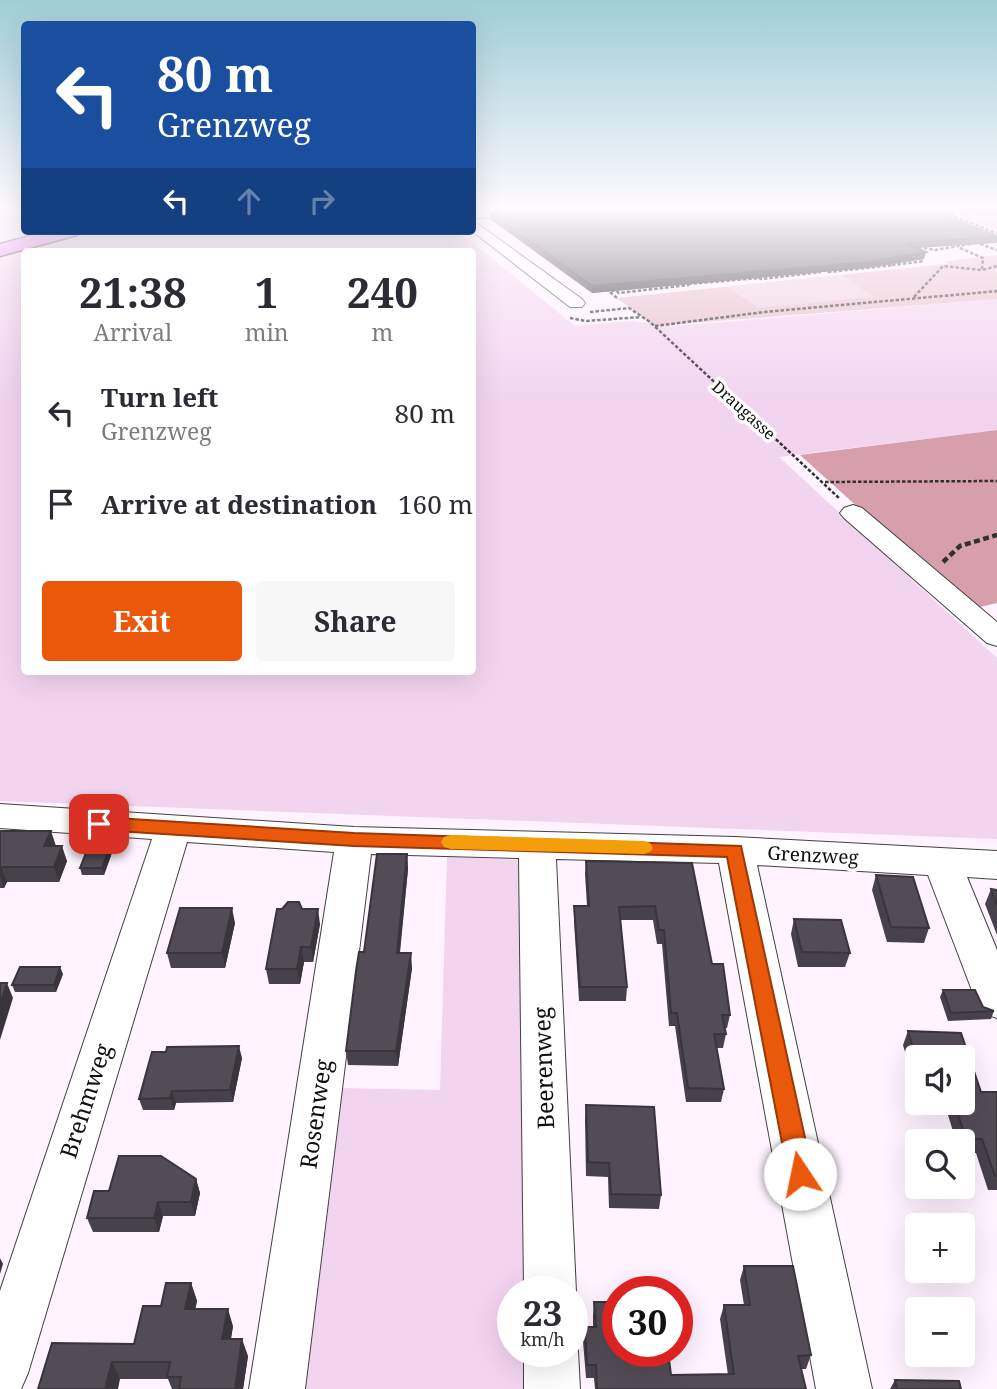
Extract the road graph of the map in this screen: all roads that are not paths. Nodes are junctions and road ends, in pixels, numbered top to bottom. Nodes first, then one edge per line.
1 (535, 272) edge
2 (576, 303) road end
3 (853, 513) road end
4 (997, 637) edge
5 (0, 816) edge
6 (173, 829) junction
7 (354, 840) junction
8 (537, 844) junction
9 (735, 850) junction
10 (942, 862) junction
11 (997, 865) edge
12 (997, 1001) edge
13 (550, 1276) edge
14 (551, 1367) edge
15 (0, 1373) edge
16 (277, 1389) edge
17 (552, 1389) edge
18 (844, 1389) edge

1 - 2 street
3 - 4 street
5 - 6 street, Grenzweg
6 - 7 street, Grenzweg
6 - 15 street, Brehmweg
7 - 8 street, Grenzweg
7 - 16 street, Rosenweg
8 - 9 street, Grenzweg
8 - 13 street, Beerenweg
9 - 10 street, Grenzweg
9 - 18 street
10 - 11 street, Grenzweg
10 - 12 street
14 - 17 street

